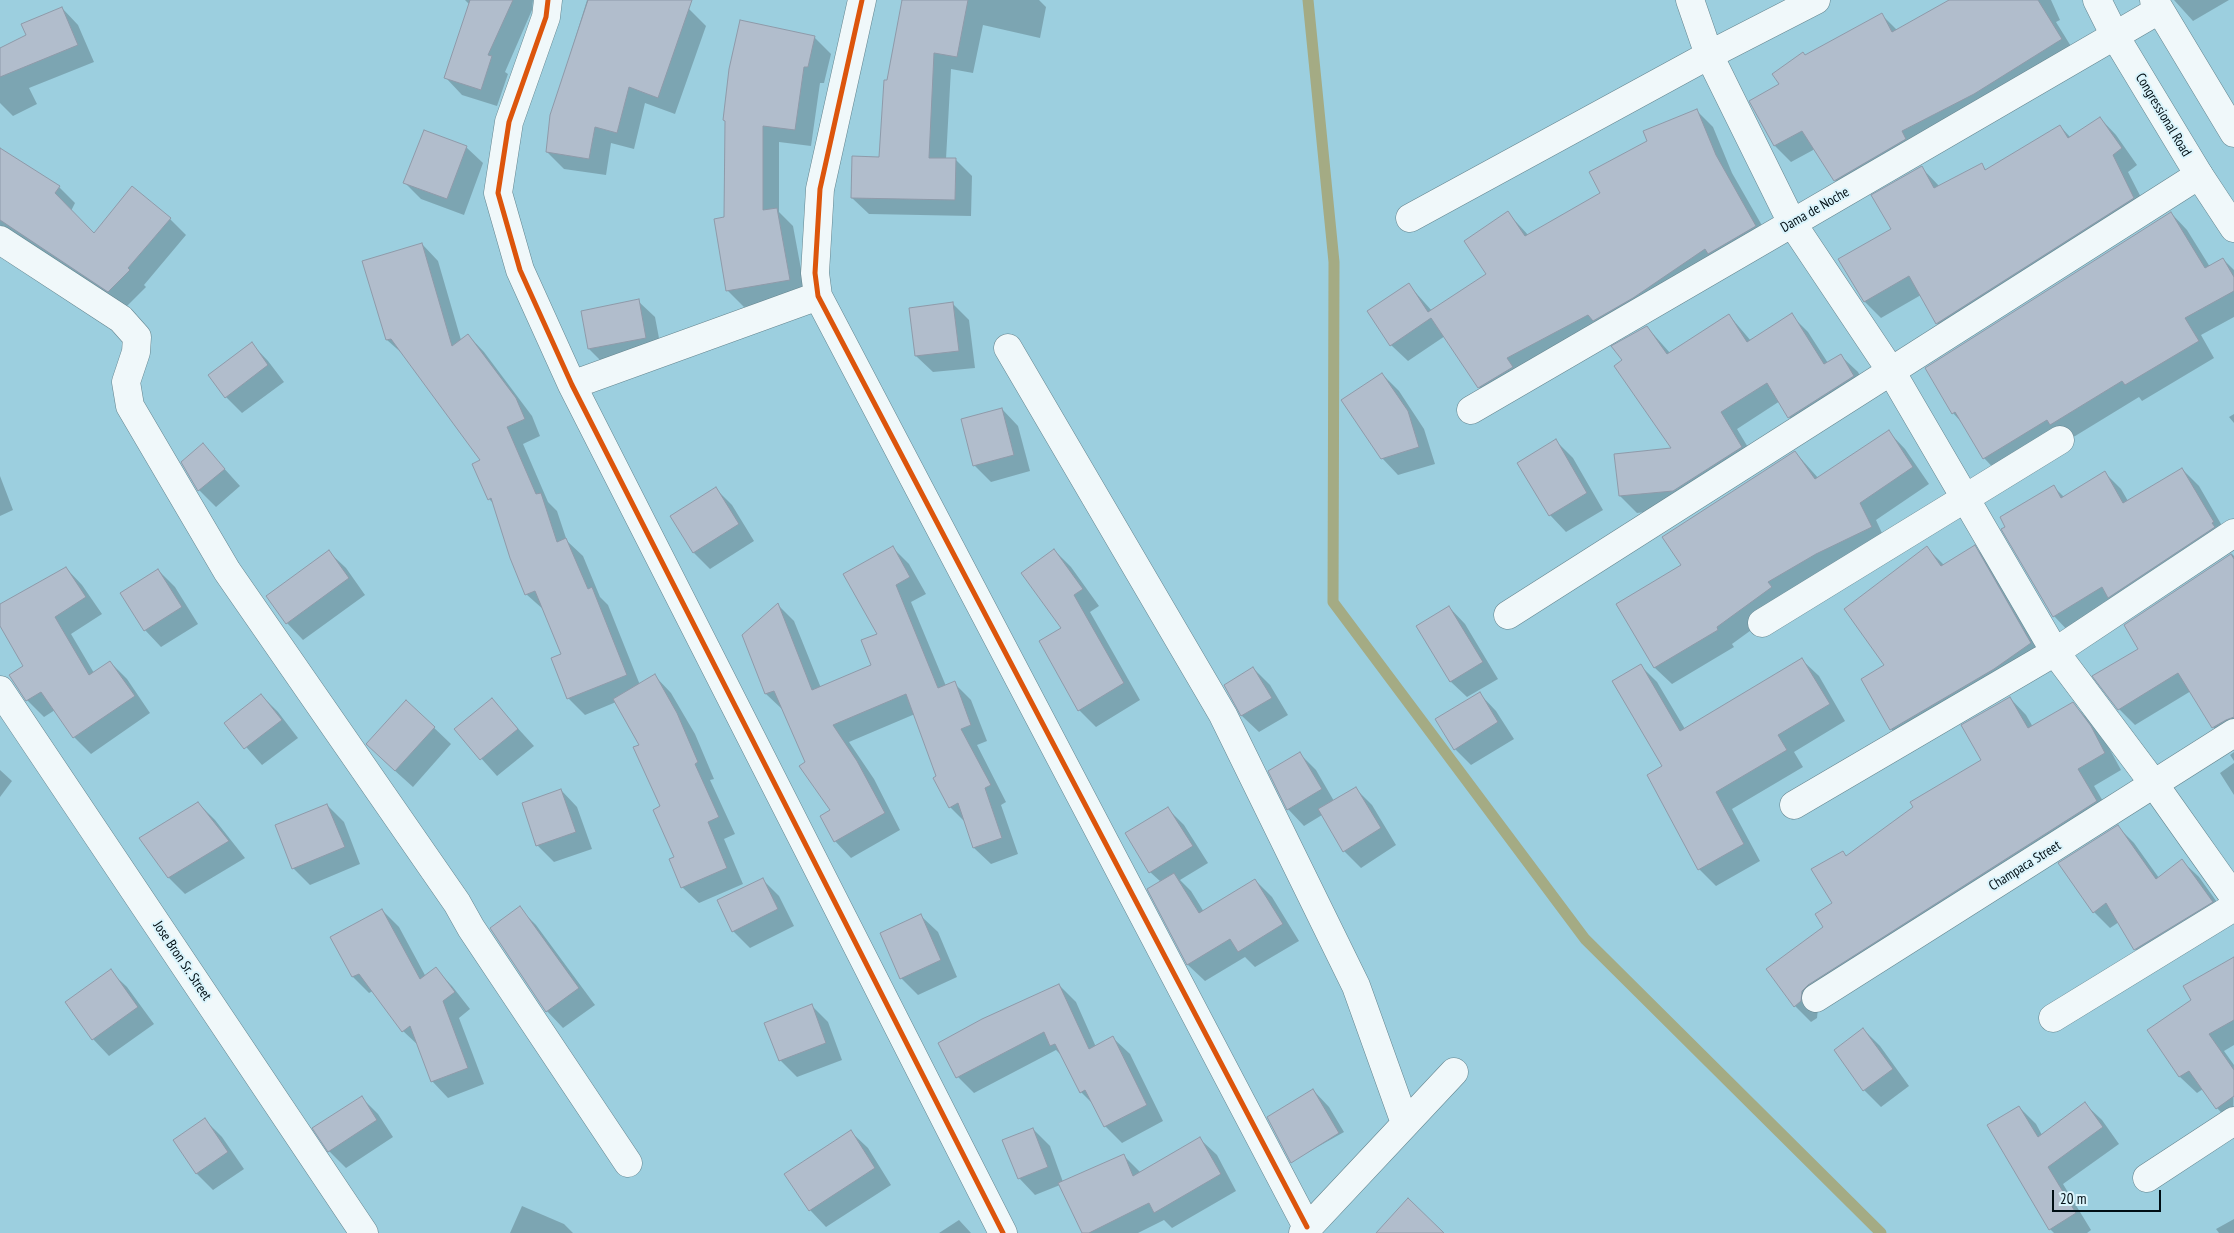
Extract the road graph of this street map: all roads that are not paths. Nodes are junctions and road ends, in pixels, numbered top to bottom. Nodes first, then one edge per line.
1 (548, 0) edge
2 (862, 0) edge
3 (1690, 0) edge
4 (1816, 0) edge
5 (2097, 0) edge
6 (2157, 5) edge
7 (2115, 36) junction
8 (1709, 54) junction
9 (2234, 133) edge
10 (2199, 175) junction
11 (1410, 218) dead end
12 (1792, 223) junction
13 (2234, 228) edge
14 (0, 240) edge
15 (818, 296) junction
16 (1008, 348) dead end
17 (1891, 371) junction
18 (572, 385) junction
19 (1470, 410) dead end
20 (2060, 440) dead end
21 (1967, 498) junction
22 (2234, 533) edge
23 (1508, 615) dead end
24 (1762, 623) dead end
25 (2055, 652) junction
26 (0, 690) edge
27 (2234, 734) edge
28 (2154, 784) junction
29 (1794, 805) dead end
30 (2234, 897) edge
31 (2234, 907) edge
32 (1816, 998) dead end
33 (2053, 1018) dead end
34 (1454, 1072) dead end
35 (2234, 1121) edge
36 (1404, 1123) junction
37 (628, 1163) dead end
38 (2147, 1178) dead end
39 (1305, 1230) edge
40 (364, 1233) edge
41 (1003, 1233) edge

1 - 18 street
2 - 15 street
3 - 8 street
4 - 8 street
5 - 7 street, Congressional Road
6 - 7 street, Dama de Noche
6 - 9 street
7 - 10 street, Congressional Road
7 - 12 street, Dama de Noche
8 - 11 street
8 - 12 street
10 - 13 street, Congressional Road
10 - 17 street
12 - 17 street
12 - 19 street, Dama de Noche
14 - 37 street
15 - 18 street
15 - 39 street
16 - 36 street
17 - 21 street
17 - 23 street
18 - 41 street
20 - 21 street
21 - 24 street
21 - 25 street
22 - 25 street
25 - 28 street
25 - 29 street
26 - 40 street, Jose Bron Sr. Street
27 - 28 street, Champaca Street
28 - 30 street
28 - 32 street, Champaca Street
31 - 33 street
34 - 36 street
35 - 38 street
36 - 39 street

